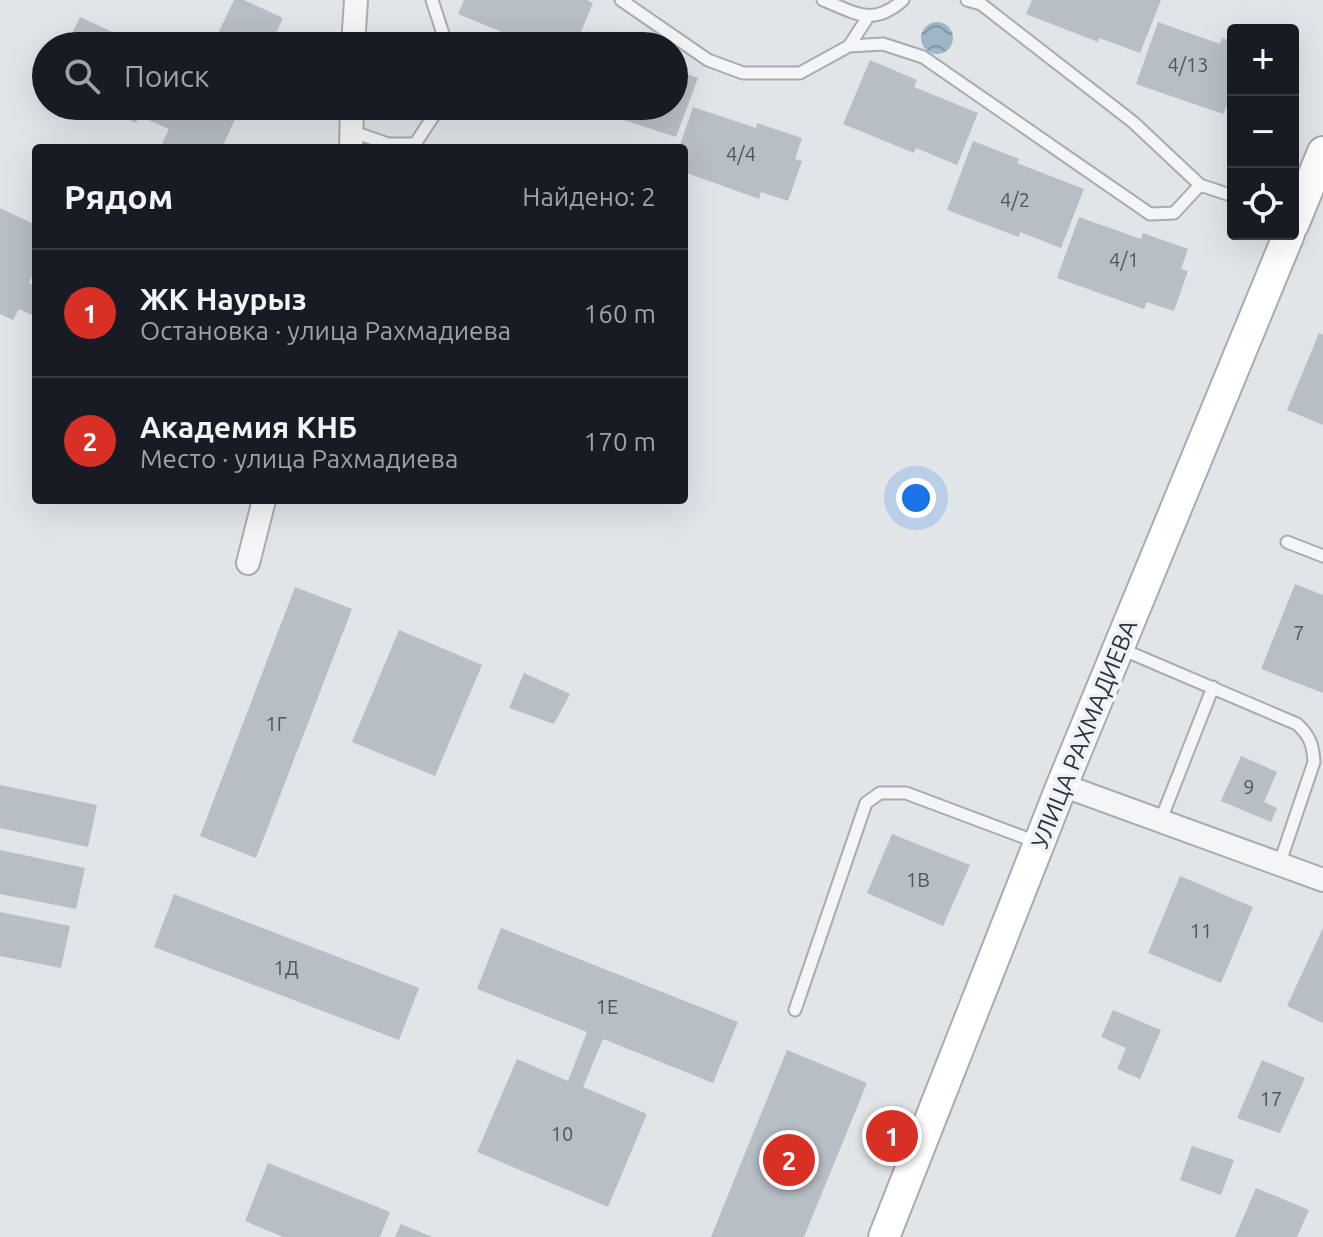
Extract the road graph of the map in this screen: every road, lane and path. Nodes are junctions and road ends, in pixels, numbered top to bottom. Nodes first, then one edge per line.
1 (356, 0) edge
2 (432, 0) edge
3 (621, 0) edge
4 (823, 0) edge
5 (903, 0) edge
6 (967, 0) edge
7 (868, 17) junction
8 (354, 32) edge
9 (442, 32) edge
10 (667, 32) edge
11 (688, 46) edge
12 (849, 46) junction
13 (431, 120) edge
14 (351, 139) edge
15 (388, 144) edge
16 (388, 144) edge
17 (415, 144) edge
18 (415, 144) edge
19 (1323, 152) edge
20 (1200, 185) junction
21 (1227, 194) edge
22 (1299, 209) edge
23 (1286, 240) edge
24 (263, 504) edge
25 (1287, 542) dead end
26 (1323, 556) edge
27 (248, 563) dead end
28 (1118, 648) junction
29 (1213, 687) junction
30 (1062, 785) junction
31 (1160, 822) junction
32 (1039, 843) junction
33 (1279, 865) junction
34 (1323, 880) edge
35 (795, 1010) dead end
36 (884, 1237) edge

1 - 8 street
2 - 9 lane
3 - 10 lane
4 - 7 lane
5 - 7 lane
6 - 20 lane
7 - 12 lane
11 - 12 lane
12 - 20 lane
13 - 18 lane
14 - 15 lane
16 - 17 lane
19 - 22 street, УЛИЦА РАХМАДИЕВА
20 - 21 lane
23 - 28 street, УЛИЦА РАХМАДИЕВА
24 - 27 street
25 - 26 lane
28 - 29 lane
28 - 30 street, УЛИЦА РАХМАДИЕВА
29 - 31 lane
29 - 33 lane
30 - 31 street
30 - 32 street, УЛИЦА РАХМАДИЕВА
31 - 33 street
32 - 35 lane
32 - 36 street, УЛИЦА РАХМАДИЕВА
33 - 34 street

